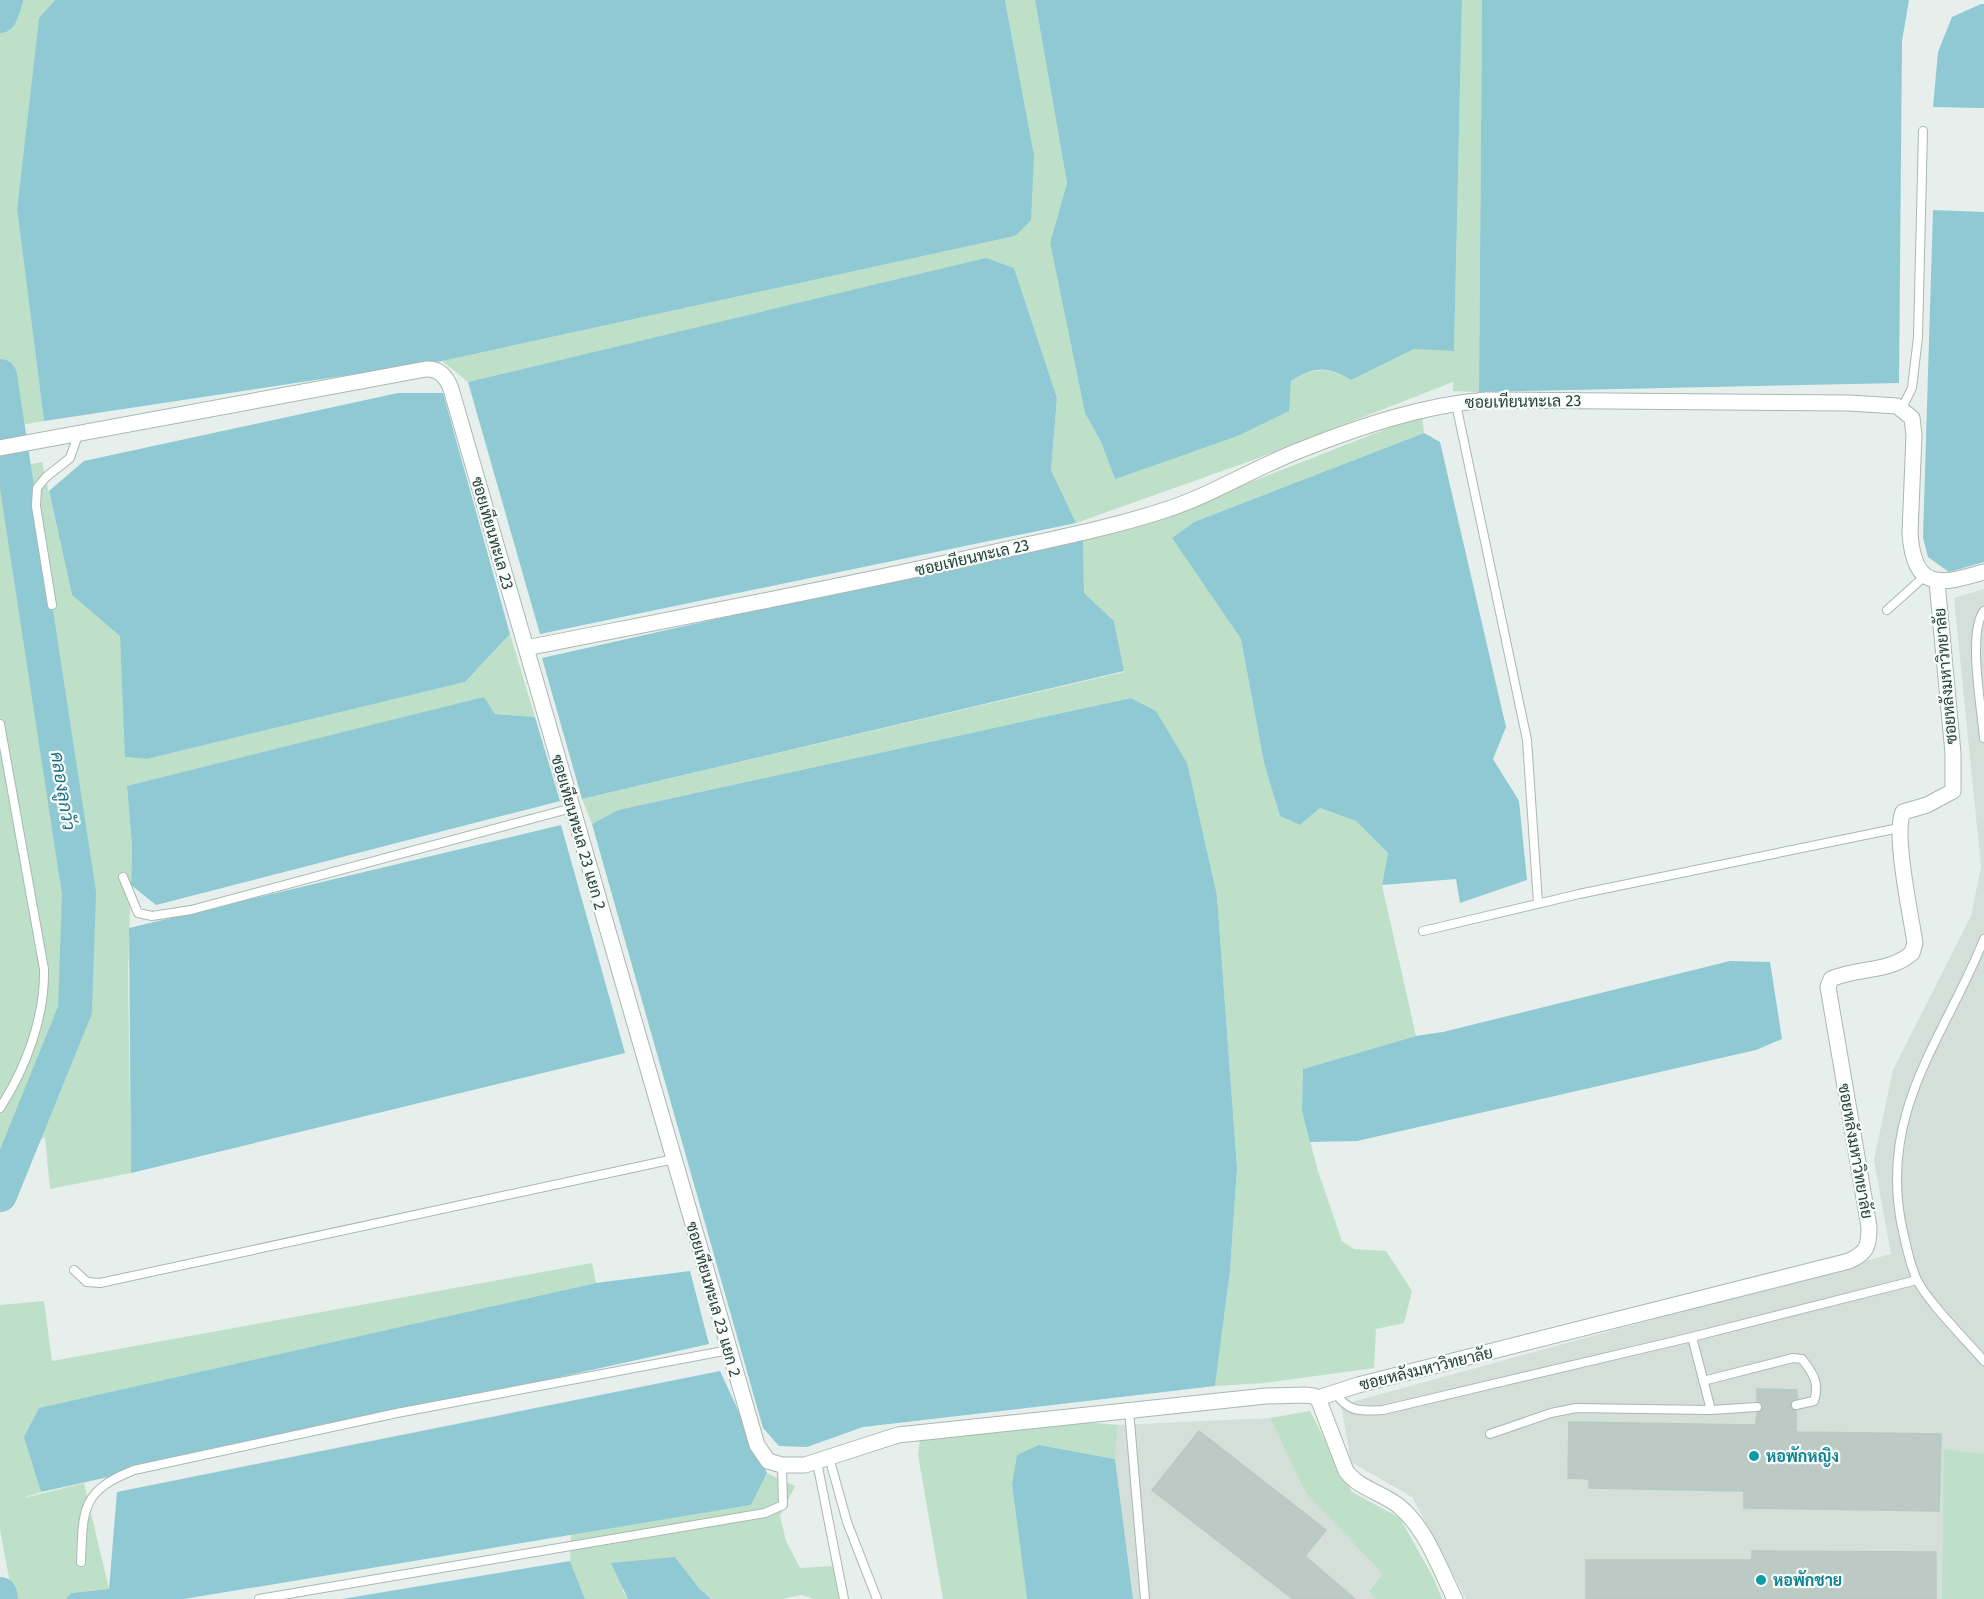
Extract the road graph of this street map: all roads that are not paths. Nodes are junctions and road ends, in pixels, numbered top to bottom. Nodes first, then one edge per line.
1 (1923, 131) dead end
2 (1455, 402) junction
3 (1902, 408) junction
4 (78, 435) junction
5 (0, 448) edge
6 (1984, 572) edge
7 (1931, 579) junction
8 (52, 605) dead end
9 (1887, 610) dead end
10 (1984, 611) edge
11 (526, 648) junction
12 (0, 724) edge
13 (1984, 738) edge
14 (572, 808) junction
15 (1899, 828) junction
16 (123, 877) dead end
17 (1538, 903) junction
18 (1423, 931) dead end
19 (1983, 943) edge
20 (0, 1108) edge
21 (674, 1159) junction
22 (74, 1270) dead end
23 (1917, 1280) junction
24 (1692, 1337) junction
25 (729, 1350) junction
26 (1984, 1360) edge
27 (1703, 1381) junction
28 (1335, 1392) junction
29 (1312, 1396) junction
30 (1797, 1405) dead end
31 (1757, 1407) dead end
32 (1129, 1410) junction
33 (1711, 1410) junction
34 (1490, 1434) dead end
35 (823, 1460) junction
36 (782, 1465) junction
37 (81, 1562) dead end
38 (259, 1599) edge
39 (844, 1599) edge
40 (877, 1599) edge
41 (1145, 1599) edge
42 (1455, 1599) edge

1 - 3 lane
2 - 3 street, ซอยเทียนทะเล 23
2 - 11 street, ซอยเทียนทะเล 23
2 - 17 lane
3 - 7 street
4 - 5 street, ซอยเทียนทะเล 23
4 - 8 lane
4 - 11 street, ซอยเทียนทะเล 23
6 - 7 street
7 - 9 lane
7 - 15 street, ซอยหลังมหาวิทยาลัย
10 - 13 lane
11 - 14 street, ซอยเทียนทะเล 23 แยก 2
12 - 20 lane
14 - 16 lane
14 - 21 street, ซอยเทียนทะเล 23 แยก 2
15 - 17 lane
15 - 28 street, ซอยหลังมหาวิทยาลัย
17 - 18 lane
19 - 23 lane
21 - 22 lane
21 - 25 street, ซอยเทียนทะเล 23 แยก 2
23 - 24 lane
23 - 26 lane
24 - 27 lane
24 - 28 lane
25 - 36 street, ซอยเทียนทะเล 23 แยก 2
25 - 37 lane
27 - 30 lane
27 - 33 lane
28 - 29 street, ซอยหลังมหาวิทยาลัย
29 - 32 street, ซอยหลังมหาวิทยาลัย
29 - 42 street
31 - 33 lane
32 - 35 street
32 - 41 lane
33 - 34 lane
35 - 36 street
35 - 39 lane
35 - 40 lane
36 - 38 lane

